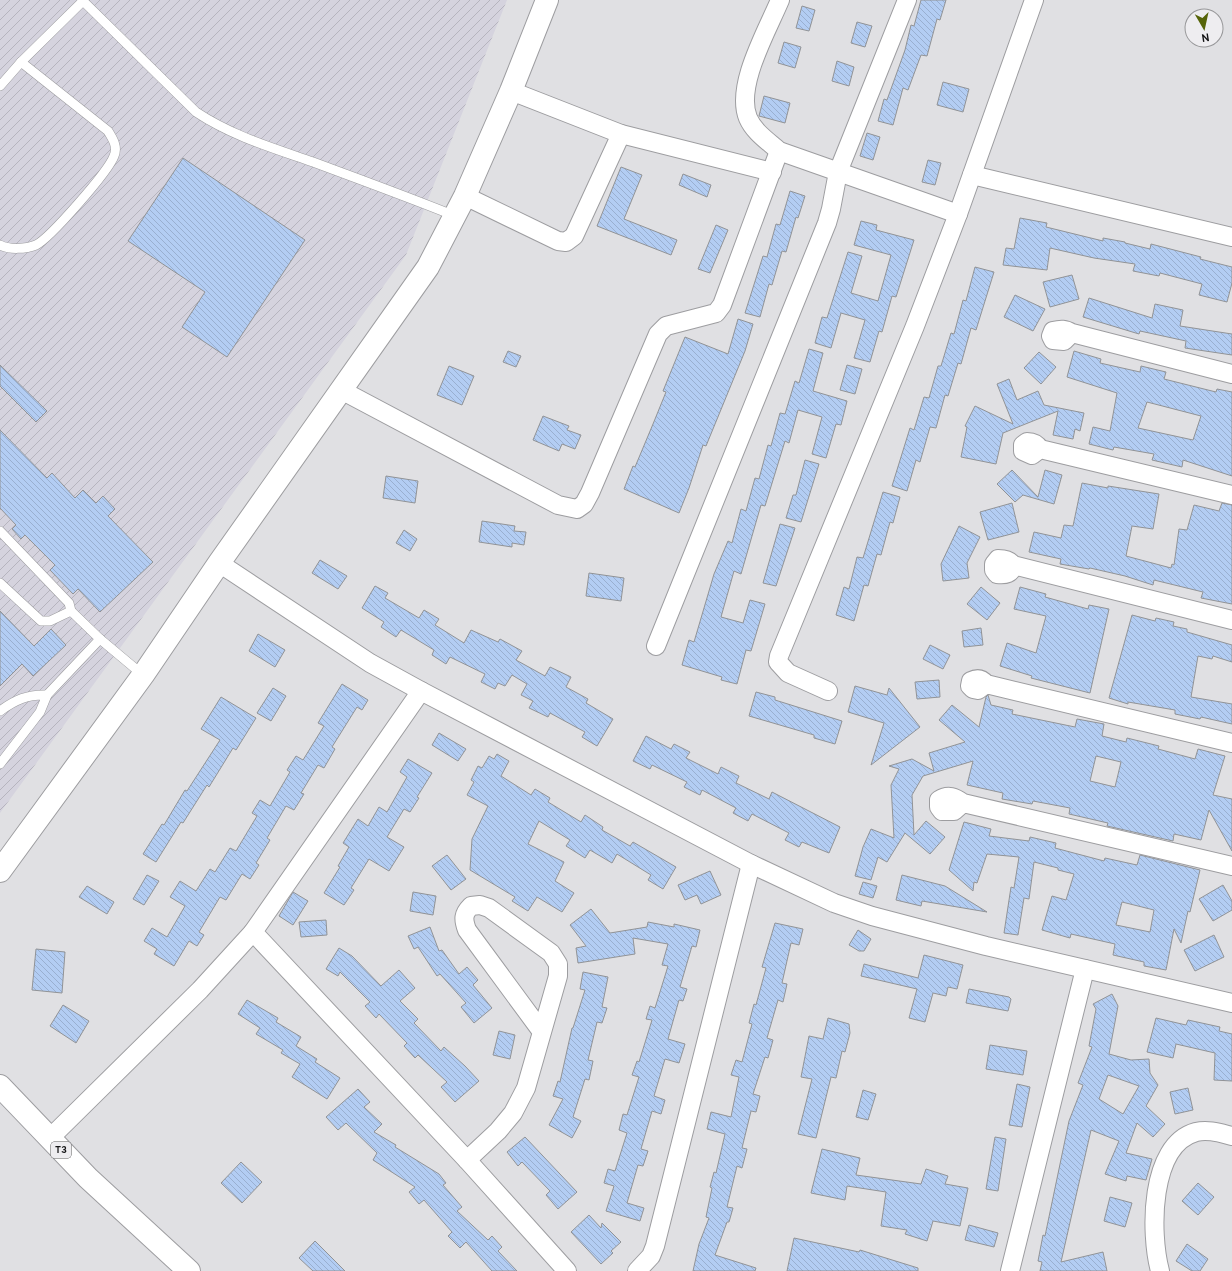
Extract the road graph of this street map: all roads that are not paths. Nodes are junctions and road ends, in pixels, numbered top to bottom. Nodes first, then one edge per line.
1 (82, 0) edge
2 (547, 0) edge
3 (780, 0) edge
4 (907, 0) edge
5 (1034, 0) edge
6 (21, 62) junction
7 (0, 86) edge
8 (511, 91) junction
9 (621, 134) junction
10 (779, 151) junction
11 (772, 172) junction
12 (838, 172) junction
13 (972, 176) junction
14 (465, 196) junction
15 (958, 214) junction
16 (455, 216) junction
17 (1232, 237) edge
18 (0, 245) edge
19 (1072, 333) dead end
20 (1232, 374) edge
21 (341, 390) junction
22 (1040, 449) dead end
23 (1232, 495) edge
24 (0, 531) edge
25 (219, 563) junction
26 (1013, 565) dead end
27 (0, 583) edge
28 (71, 611) junction
29 (1232, 620) edge
30 (100, 639) junction
31 (656, 646) dead end
32 (143, 675) junction
33 (986, 684) dead end
34 (828, 690) dead end
35 (421, 692) junction
36 (47, 695) junction
37 (0, 711) edge
38 (1232, 743) edge
39 (0, 764) edge
40 (963, 803) dead end
41 (751, 864) junction
42 (1232, 866) edge
43 (0, 872) edge
44 (254, 932) junction
45 (1085, 968) junction
46 (1231, 998) edge
47 (542, 1032) junction
48 (0, 1086) edge
49 (1232, 1136) edge
50 (50, 1138) junction
51 (467, 1160) junction
52 (124, 1211) junction
53 (167, 1271) edge
54 (189, 1271) edge
55 (567, 1271) edge
56 (637, 1271) edge
57 (1010, 1271) edge
58 (1160, 1271) edge

1 - 6 lane
1 - 16 lane
2 - 8 main road
3 - 10 street
4 - 12 street
5 - 13 street
6 - 7 lane
6 - 18 lane
8 - 9 street
8 - 14 main road
9 - 11 street
9 - 14 street
10 - 11 street
10 - 12 street
11 - 21 street
12 - 15 street
12 - 31 street
13 - 15 street
13 - 17 street
14 - 16 main road
15 - 34 street
16 - 21 main road
19 - 20 street
21 - 25 main road
22 - 23 street
24 - 28 lane
25 - 32 main road
25 - 35 street
26 - 29 street
27 - 28 lane
28 - 30 lane
30 - 32 lane
30 - 36 lane
32 - 43 main road
33 - 38 street
35 - 41 street
35 - 44 street
36 - 37 lane
36 - 39 lane
40 - 42 street
41 - 45 street
41 - 56 street
44 - 50 street
44 - 51 street
45 - 46 street
45 - 57 street
47 - 47 street
47 - 51 street
48 - 50 main road, T3
49 - 58 street
50 - 52 main road, T3
51 - 55 street
52 - 53 main road, T3
52 - 54 main road, T3

